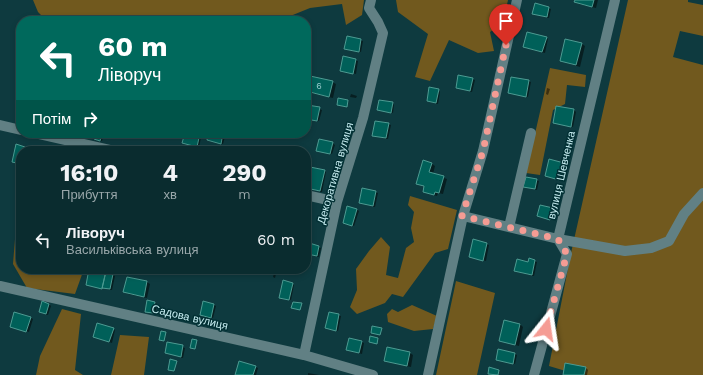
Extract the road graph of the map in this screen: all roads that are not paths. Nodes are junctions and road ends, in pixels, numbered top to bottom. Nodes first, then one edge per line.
1 (371, 0) edge
2 (517, 0) edge
3 (614, 0) edge
4 (0, 125) edge
5 (16, 129) edge
6 (531, 133) dead end
7 (57, 138) edge
8 (92, 146) edge
9 (703, 193) edge
10 (311, 196) edge
11 (337, 202) junction
12 (462, 216) junction
13 (509, 227) junction
14 (558, 239) junction
15 (0, 286) edge
16 (304, 355) junction
17 (373, 375) edge
18 (428, 375) edge
19 (534, 375) edge

1 - 11 street, Декоративна вулиця
2 - 12 street
3 - 14 street, вулиця Шевченка
4 - 5 street
6 - 13 street
7 - 8 street
9 - 14 street
10 - 11 street
11 - 16 street, Декоративна вулиця
12 - 13 street
12 - 18 street
13 - 14 street
14 - 19 street
15 - 16 street, Садова вулиця
16 - 17 street, Садова вулиця

